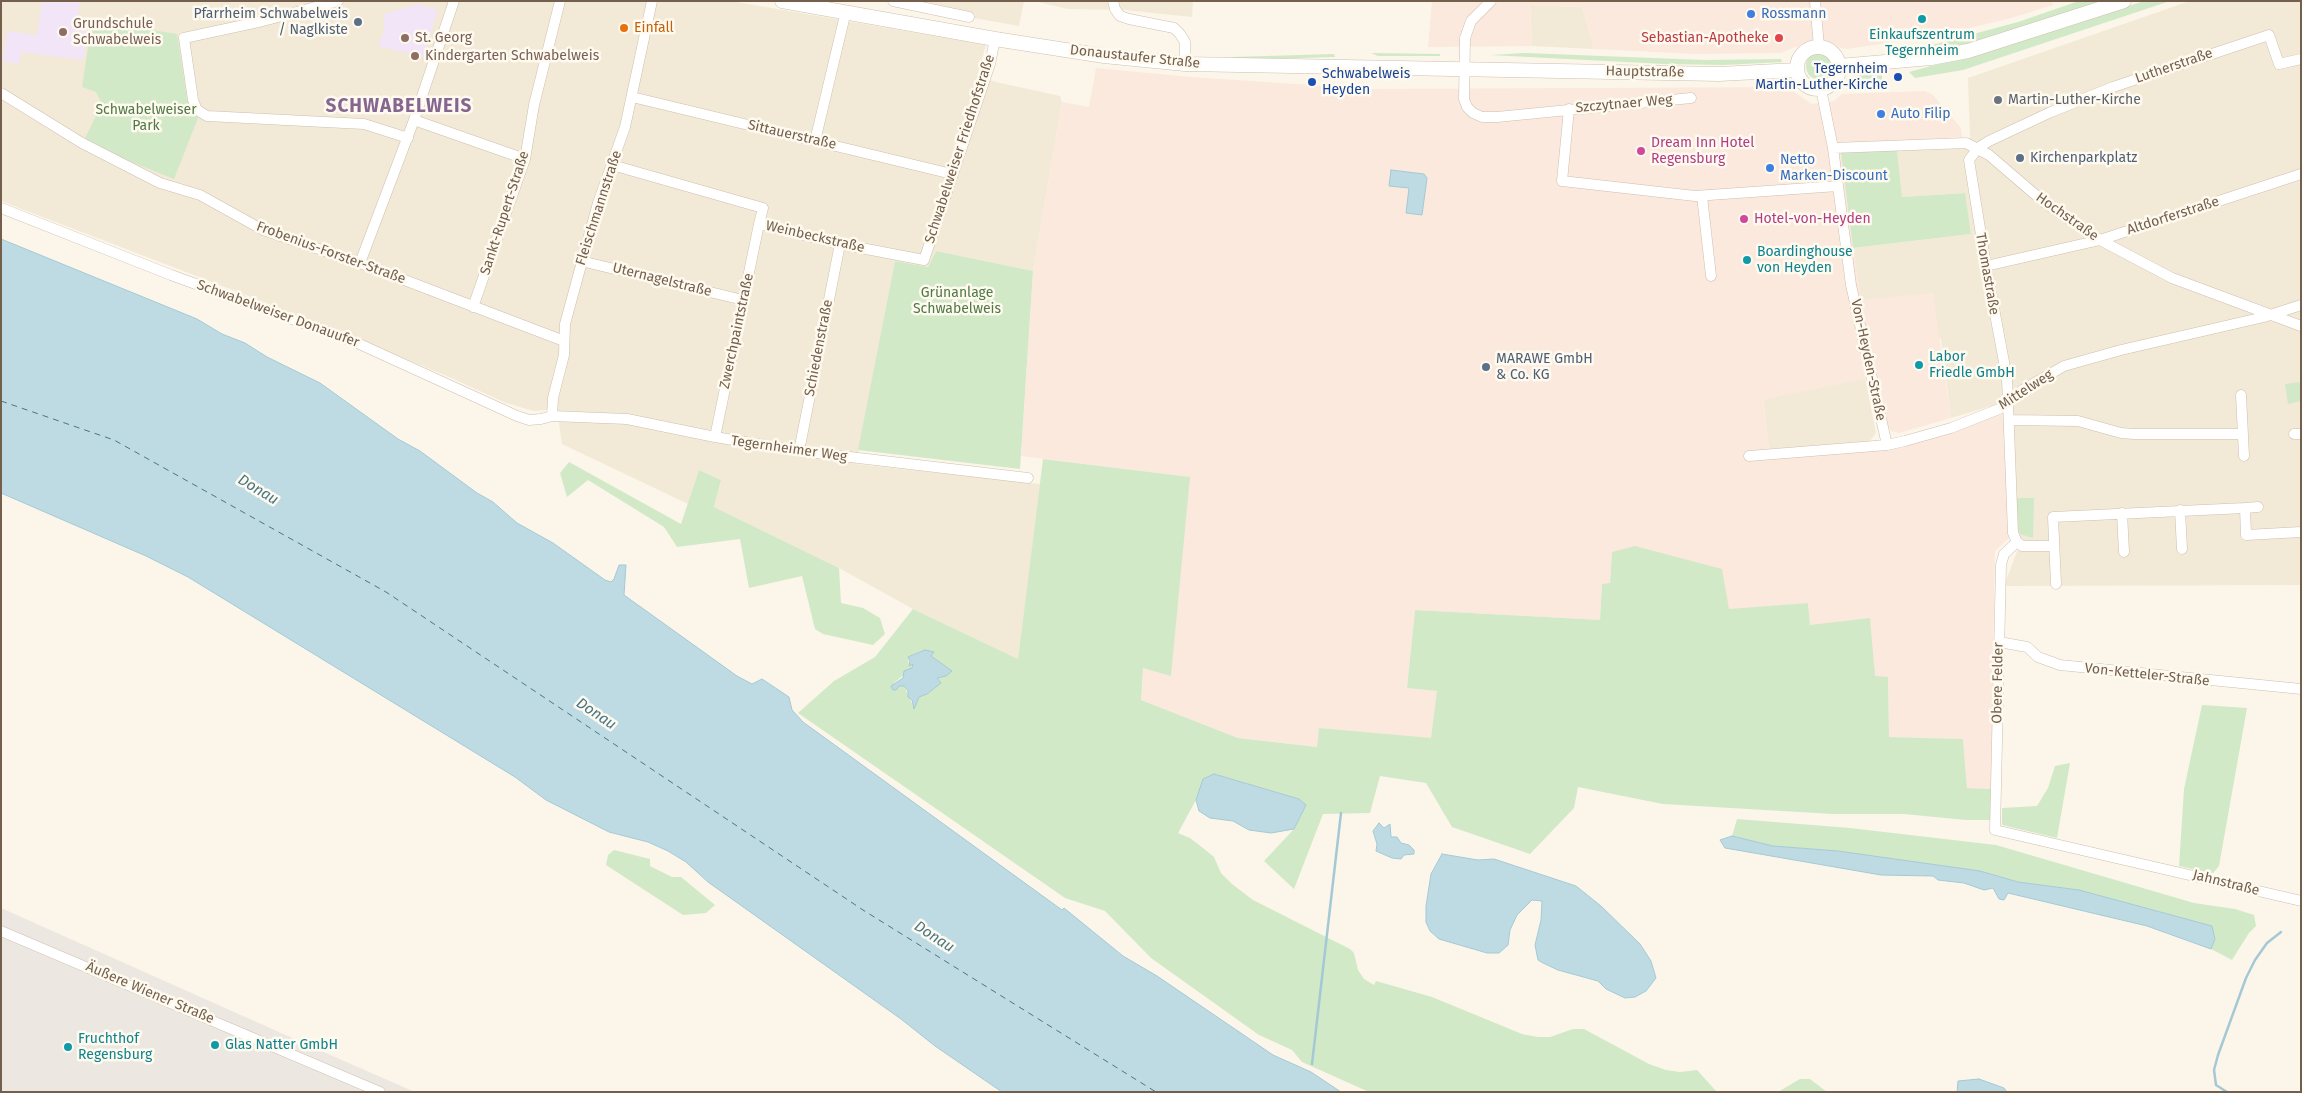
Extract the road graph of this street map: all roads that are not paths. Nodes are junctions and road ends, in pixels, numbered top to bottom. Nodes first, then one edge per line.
1 (338, 1) edge
2 (454, 1) edge
3 (560, 1) edge
4 (652, 1) edge
5 (782, 1) edge
6 (893, 1) edge
7 (1113, 1) edge
8 (1491, 1) edge
9 (1815, 1) edge
10 (2124, 1) edge
11 (846, 12) junction
12 (969, 17) dead end
13 (994, 39) junction
14 (1819, 47) junction
15 (2301, 58) edge
16 (1185, 64) junction
17 (1839, 66) junction
18 (1464, 70) junction
19 (1493, 70) joint
20 (1797, 70) junction
21 (1821, 89) junction
22 (1, 93) edge
23 (632, 97) junction
24 (1691, 98) dead end
25 (1569, 109) junction
26 (414, 120) junction
27 (408, 138) junction
28 (815, 141) junction
29 (1833, 148) junction
30 (1978, 148) junction
31 (525, 159) junction
32 (612, 165) junction
33 (952, 174) junction
34 (2301, 174) edge
35 (1838, 186) junction
36 (1702, 196) junction
37 (1, 208) edge
38 (759, 224) junction
39 (2100, 240) junction
40 (840, 244) junction
41 (924, 260) joint
42 (581, 261) junction
43 (360, 263) junction
44 (1986, 266) junction
45 (1711, 276) dead end
46 (743, 300) junction
47 (2301, 305) edge
48 (473, 307) junction
49 (2272, 314) junction
50 (2301, 326) edge
51 (564, 341) junction
52 (2241, 395) dead end
53 (2009, 402) junction
54 (552, 416) junction
55 (2010, 420) junction
56 (2243, 434) junction
57 (715, 437) junction
58 (1887, 445) junction
59 (799, 451) junction
60 (1749, 456) dead end
61 (2244, 456) dead end
62 (1028, 478) dead end
63 (2258, 507) dead end
64 (2245, 508) junction
65 (2180, 510) junction
66 (2122, 513) junction
67 (2301, 532) edge
68 (2018, 542) junction
69 (2054, 546) junction
70 (2182, 549) dead end
71 (2124, 552) dead end
72 (2056, 584) dead end
73 (1999, 642) junction
74 (2301, 689) edge
75 (1995, 830) joint
76 (2301, 901) edge
77 (1, 931) edge
78 (380, 1092) edge

1 - 27 street
2 - 26 street
3 - 31 street, Sankt-Rupert-Straße
4 - 23 street, Fleischmannstraße
5 - 11 main road, Donaustaufer Straße
6 - 12 street
7 - 16 street
8 - 18 street
9 - 14 street
10 - 17 main road
11 - 13 main road, Donaustaufer Straße
11 - 28 street
13 - 16 main road, Donaustaufer Straße
13 - 33 street, Schwabelweiser Friedhofstraße
14 - 17 main road
14 - 20 main road
15 - 30 street, Lutherstraße
16 - 18 main road, Donaustaufer Straße
17 - 21 main road
18 - 19 main road, Donaustaufer Straße
18 - 25 street, Szczytnaer Weg
19 - 20 main road, Hauptstraße
20 - 21 main road
21 - 29 street, Von-Heyden-Straße
22 - 43 street, Frobenius-Forster-Straße
23 - 28 street, Sittauerstraße
23 - 32 street, Fleischmannstraße
24 - 25 street, Szczytnaer Weg
25 - 36 street
26 - 27 street
26 - 31 street
27 - 43 street
28 - 33 street, Sittauerstraße
29 - 30 street, Hochstraße
29 - 35 street, Von-Heyden-Straße
30 - 39 street, Hochstraße
30 - 44 street, Thomastraße
31 - 48 street, Sankt-Rupert-Straße
32 - 38 street, Weinbeckstraße
32 - 42 street, Fleischmannstraße
33 - 41 street, Schwabelweiser Friedhofstraße
34 - 39 street, Altdorferstraße
35 - 36 street
35 - 58 street, Von-Heyden-Straße
36 - 45 street
37 - 54 street, Schwabelweiser Donauufer
38 - 40 street, Weinbeckstraße
38 - 46 street, Zwerchpaintstraße
39 - 44 street, Altdorferstraße
39 - 49 street, Hochstraße
40 - 41 street, Weinbeckstraße
40 - 59 street, Schiedenstraße
42 - 46 street, Uternagelstraße
42 - 51 street, Fleischmannstraße
43 - 48 street, Frobenius-Forster-Straße
44 - 53 street, Thomastraße
46 - 57 street, Zwerchpaintstraße
47 - 49 street, Mittelweg
48 - 51 street, Frobenius-Forster-Straße
49 - 50 street, Hochstraße
49 - 53 street, Mittelweg
51 - 54 street, Fleischmannstraße
52 - 56 street
53 - 55 street
53 - 58 street, Mittelweg
54 - 57 street, Tegernheimer Weg
55 - 56 street
55 - 68 street
56 - 61 street
57 - 59 street, Tegernheimer Weg
58 - 60 street, Mittelweg
59 - 62 street, Tegernheimer Weg
63 - 64 street
64 - 65 street
64 - 67 street
65 - 66 street
65 - 70 street
66 - 69 street
66 - 71 street
68 - 69 street
68 - 73 street, Obere Felder
69 - 72 street
73 - 74 street, Von-Ketteler-Straße
73 - 75 street, Obere Felder
75 - 76 street, Jahnstraße
77 - 78 street, Äußere Wiener Straße

